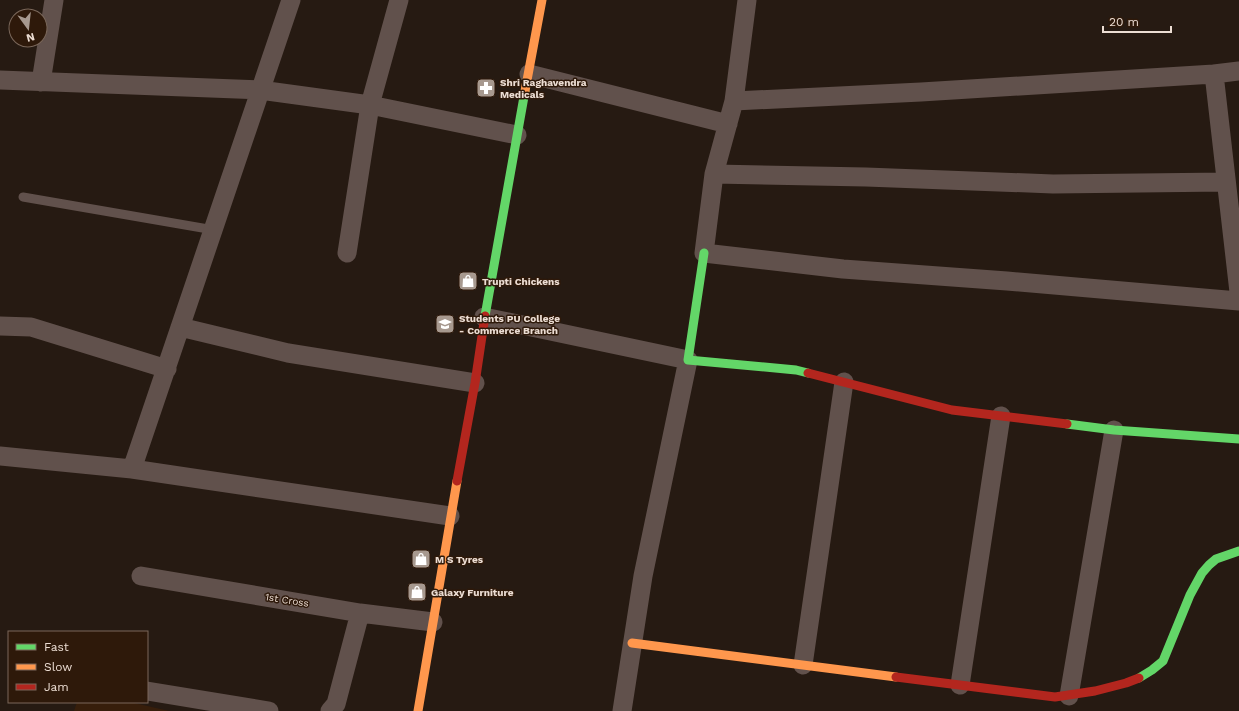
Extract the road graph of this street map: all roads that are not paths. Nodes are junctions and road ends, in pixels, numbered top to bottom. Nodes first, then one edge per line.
1 (54, 0) edge
2 (291, 0) edge
3 (399, 0) edge
4 (542, 0) edge
5 (747, 0) edge
6 (1239, 71) edge
7 (528, 74) junction
8 (1214, 74) junction
9 (0, 80) edge
10 (41, 82) junction
11 (260, 90) junction
12 (734, 101) junction
13 (370, 105) junction
14 (728, 124) junction
15 (517, 135) junction
16 (714, 174) junction
17 (1226, 182) junction
18 (23, 196) dead end
19 (214, 230) junction
20 (347, 253) dead end
21 (704, 253) junction
22 (1239, 292) edge
23 (1239, 301) edge
24 (484, 317) junction
25 (0, 326) edge
26 (180, 327) junction
27 (688, 360) junction
28 (167, 369) junction
29 (844, 382) junction
30 (475, 383) junction
31 (1001, 416) junction
32 (1114, 430) junction
33 (1239, 439) edge
34 (0, 456) edge
35 (132, 469) junction
36 (450, 516) junction
37 (1239, 551) edge
38 (141, 576) dead end
39 (360, 613) junction
40 (433, 622) junction
41 (632, 643) junction
42 (803, 665) junction
43 (960, 685) junction
44 (148, 691) edge
45 (1069, 696) junction
46 (269, 711) edge
47 (330, 711) edge
48 (418, 711) edge
49 (622, 711) edge

1 - 10 street
2 - 11 street
3 - 13 street
4 - 7 street
5 - 12 street
6 - 8 street
7 - 14 street
7 - 15 street
8 - 12 street
8 - 17 street
9 - 10 street
10 - 11 street
11 - 13 street
11 - 19 street
12 - 14 street
13 - 15 street
13 - 20 street
14 - 16 street
15 - 24 street
16 - 17 street
16 - 21 street
17 - 22 street
18 - 19 lane
19 - 26 street
21 - 23 street
21 - 27 street
24 - 27 street
24 - 30 street
25 - 28 street
26 - 28 street
26 - 30 street
27 - 29 street
27 - 41 street
28 - 35 street
29 - 31 street
29 - 42 street
30 - 36 street
31 - 32 street
31 - 43 street
32 - 33 street
32 - 45 street
34 - 35 street
35 - 36 street
36 - 40 street
37 - 45 street
38 - 39 street, 1st Cross
39 - 40 street, 1st Cross
39 - 47 street
40 - 48 street
41 - 42 street
41 - 49 street
42 - 43 street
43 - 45 street
44 - 46 street

